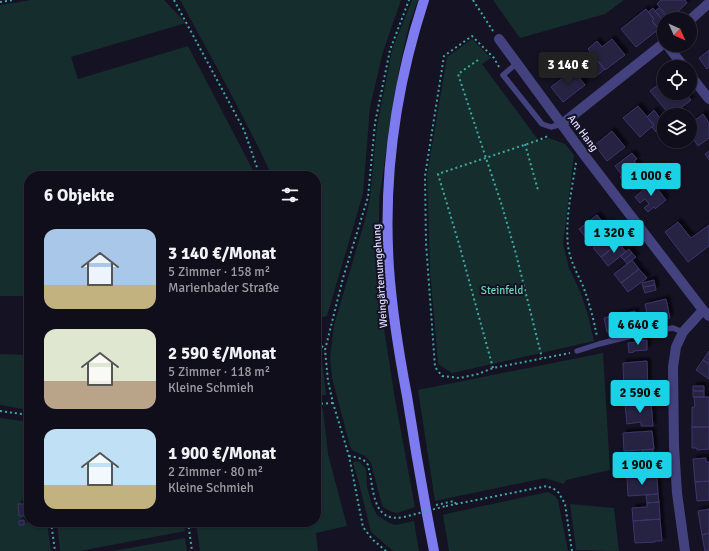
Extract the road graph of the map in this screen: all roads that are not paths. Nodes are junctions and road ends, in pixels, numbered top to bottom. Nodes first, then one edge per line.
1 (424, 0) edge
2 (709, 3) edge
3 (697, 14) edge
4 (499, 39) road end
5 (657, 49) edge
6 (672, 52) edge
7 (679, 60) edge
8 (516, 64) junction
9 (697, 83) edge
10 (709, 99) edge
11 (562, 124) junction
12 (706, 313) edge
13 (683, 332) junction
14 (577, 351) road end
15 (434, 551) edge
16 (685, 551) edge

1 - 15 main road, Weingärtenumgehung
2 - 3 street
4 - 8 street, Am Hang
5 - 11 street
6 - 7 street
8 - 11 street, Am Hang
8 - 11 lane
9 - 10 street
11 - 12 street, Am Hang
12 - 13 street
13 - 14 lane
13 - 16 street

